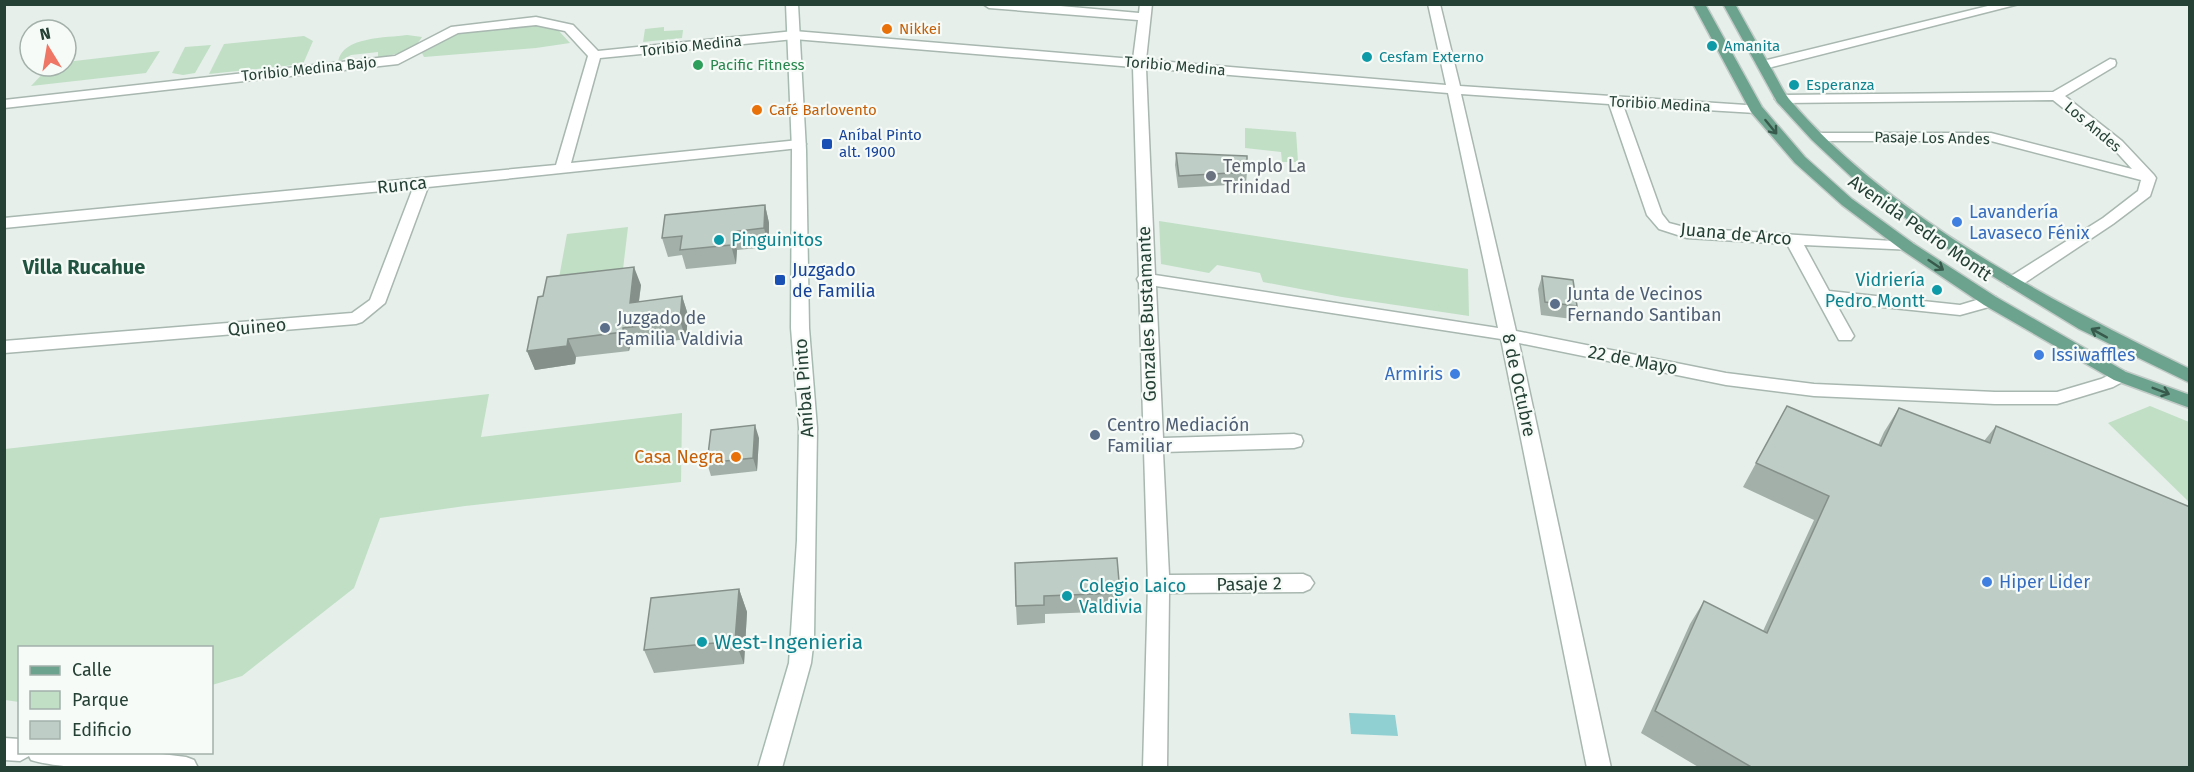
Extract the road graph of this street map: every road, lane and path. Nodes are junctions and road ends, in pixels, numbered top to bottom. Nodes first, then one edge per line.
1 (792, 4) edge
2 (989, 4) edge
3 (1434, 4) edge
4 (1699, 4) edge
5 (1729, 4) edge
6 (2013, 4) edge
7 (1144, 11) edge
8 (794, 35) junction
9 (595, 56) junction
10 (1138, 63) junction
11 (1731, 63) junction
12 (2110, 63) dead end
13 (1764, 65) junction
14 (1453, 90) junction
15 (2056, 96) junction
16 (1782, 99) junction
17 (1615, 101) junction
18 (4, 104) edge
19 (1756, 109) junction
20 (1817, 137) junction
21 (799, 144) junction
22 (562, 168) junction
23 (2149, 178) junction
24 (422, 183) junction
25 (4, 223) edge
26 (1793, 240) junction
27 (1908, 247) junction
28 (1145, 279) junction
29 (2014, 282) junction
30 (1824, 296) junction
31 (1990, 302) junction
32 (1509, 335) junction
33 (1845, 336) dead end
34 (4, 347) edge
35 (2120, 376) junction
36 (2190, 377) edge
37 (2190, 402) edge
38 (1294, 441) dead end
39 (1152, 445) junction
40 (1304, 583) dead end
41 (1159, 584) junction
42 (49, 754) edge
43 (186, 768) edge
44 (770, 768) edge
45 (1155, 768) edge
46 (1599, 768) edge

1 - 8 street, Aníbal Pinto
2 - 7 street
3 - 14 street, 8 de Octubre
4 - 11 main road, Avenida Pedro Montt
5 - 13 main road, Avenida Pedro Montt
6 - 13 street
7 - 10 street, Gonzales Bustamante
8 - 9 street, Toribio Medina
8 - 10 street, Toribio Medina
8 - 21 street, Aníbal Pinto
9 - 18 street, Toribio Medina Bajo
9 - 22 street
10 - 14 street, Toribio Medina
10 - 28 street, Gonzales Bustamante
11 - 13 main road
11 - 19 main road, Avenida Pedro Montt
12 - 15 street
13 - 16 main road, Avenida Pedro Montt
14 - 17 street, Toribio Medina
14 - 32 street, 8 de Octubre
15 - 16 street, Los Andes
15 - 23 street, Los Andes
16 - 20 main road, Avenida Pedro Montt
17 - 19 street, Toribio Medina
17 - 26 street, Juana de Arco
19 -> 27 main road, Avenida Pedro Montt
20 - 23 street, Pasaje Los Andes
20 - 29 main road, Avenida Pedro Montt
21 - 22 street, Runca
21 - 44 street, Aníbal Pinto
22 - 24 street, Runca
23 - 29 street
24 - 25 street, Runca
24 - 34 street, Quineo
26 - 27 street, Juana de Arco
26 - 30 street
27 -> 31 main road, Avenida Pedro Montt
28 - 32 street, 22 de Mayo
28 - 39 street, Gonzales Bustamante
36 -> 29 main road, Avenida Pedro Montt
30 - 31 street
30 - 33 street
31 - 35 main road, Avenida Pedro Montt
32 - 35 street, 22 de Mayo
32 - 46 street, 8 de Octubre
35 -> 37 main road, Avenida Pedro Montt
38 - 39 street
39 - 41 street, Gonzales Bustamante
40 - 41 street, Pasaje 2
41 - 45 street, Gonzales Bustamante
42 - 43 street

